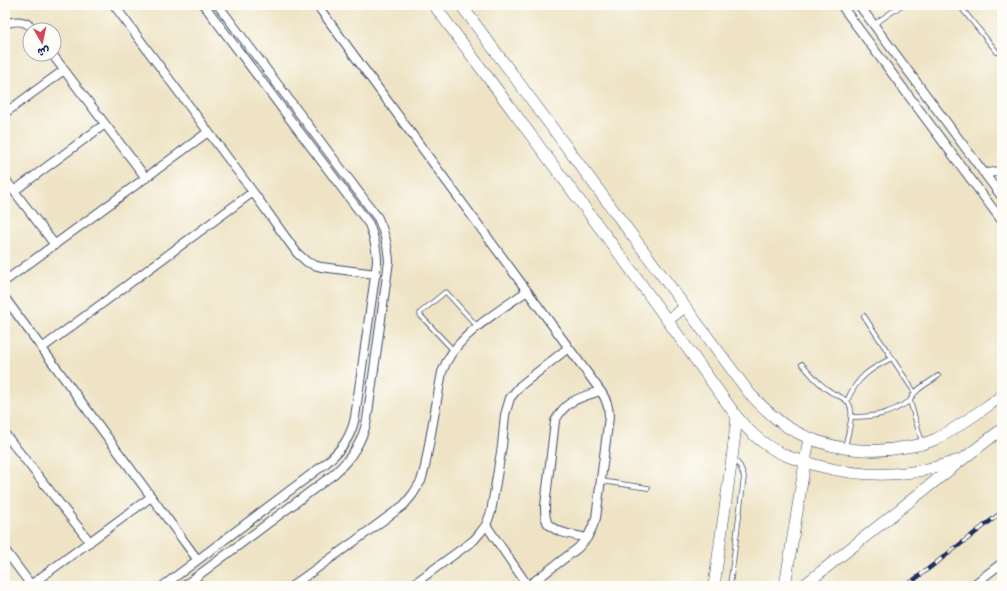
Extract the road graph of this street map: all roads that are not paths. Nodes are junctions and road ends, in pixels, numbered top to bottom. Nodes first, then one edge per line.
1 (114, 5) edge
2 (204, 5) edge
3 (218, 5) edge
4 (317, 5) edge
5 (434, 5) edge
6 (461, 5) edge
7 (841, 5) edge
8 (859, 5) edge
9 (902, 5) edge
10 (959, 5) edge
11 (22, 22) edge
12 (5, 24) edge
13 (874, 24) junction
14 (240, 34) junction
15 (232, 41) junction
16 (997, 52) dead end
17 (58, 62) edge
18 (64, 70) junction
19 (5, 113) edge
20 (105, 124) junction
21 (208, 132) junction
22 (954, 134) junction
23 (944, 142) junction
24 (1002, 170) edge
25 (983, 172) junction
26 (146, 178) junction
27 (5, 179) edge
28 (354, 185) junction
29 (14, 191) junction
30 (253, 192) junction
31 (345, 192) junction
32 (1002, 198) edge
33 (1002, 221) edge
34 (55, 245) junction
35 (376, 274) junction
36 (5, 281) edge
37 (527, 291) junction
38 (5, 298) edge
39 (685, 307) junction
40 (864, 316) dead end
41 (668, 320) junction
42 (477, 326) junction
43 (42, 348) junction
44 (568, 348) junction
45 (453, 350) junction
46 (892, 358) junction
47 (802, 364) dead end
48 (362, 370) junction
49 (374, 372) junction
50 (938, 376) dead end
51 (600, 391) junction
52 (915, 393) junction
53 (1002, 396) edge
54 (847, 401) junction
55 (910, 401) junction
56 (737, 417) junction
57 (851, 417) junction
58 (1002, 429) edge
59 (5, 434) edge
60 (809, 438) junction
61 (922, 444) junction
62 (844, 449) junction
63 (732, 458) junction
64 (963, 459) junction
65 (805, 462) junction
66 (601, 480) junction
67 (648, 488) dead end
68 (151, 497) junction
69 (262, 511) junction
70 (270, 522) junction
71 (486, 525) junction
72 (587, 538) junction
73 (90, 542) junction
74 (5, 550) edge
75 (197, 559) junction
76 (1002, 563) edge
77 (30, 585) edge
78 (163, 586) edge
79 (184, 586) edge
80 (292, 586) edge
81 (411, 586) edge
82 (714, 586) edge
83 (730, 586) edge
84 (785, 586) edge
85 (803, 586) edge
86 (972, 586) edge

1 - 21 street
2 - 15 street
3 - 14 street
4 - 37 street
5 - 41 street
6 - 39 street
7 - 23 street
8 - 13 street
9 - 13 lane
10 - 16 lane
11 - 12 street
13 - 22 street
14 - 15 street
14 - 28 street
15 - 31 street
17 - 18 street
18 - 19 street
18 - 20 street
20 - 26 street
20 - 29 street
21 - 26 street
21 - 30 street
22 - 23 street
22 - 25 street
23 - 33 street
24 - 25 street
25 - 32 street
26 - 34 street
27 - 29 street
28 - 31 street
28 - 49 street
29 - 34 street
30 - 35 street
30 - 43 street
31 - 35 street
34 - 36 street
35 - 48 street
37 - 42 street
37 - 44 street
38 - 43 street
39 - 41 street
39 - 60 street
40 - 46 lane
41 - 56 street
42 - 45 street
42 - 45 lane
43 - 68 street
44 - 51 street
44 - 71 street
45 - 80 street
46 - 52 lane
46 - 54 lane
47 - 54 lane
48 - 49 street
48 - 69 street
49 - 70 street
50 - 52 lane
51 - 66 street
51 - 72 street
52 - 55 lane
53 - 61 street
54 - 57 lane
55 - 57 lane
55 - 61 lane
56 - 63 street
56 - 65 street
57 - 62 lane
58 - 64 street
59 - 73 street
60 - 62 street
60 - 65 street
61 - 62 street
63 - 82 street
63 - 83 lane
64 - 65 street
64 - 85 street
65 - 84 street
66 - 67 lane
66 - 72 street
68 - 73 street
68 - 75 street
69 - 70 street
69 - 75 street
70 - 79 street
71 - 72 street
71 - 81 street
73 - 77 street
74 - 77 street
75 - 78 street
76 - 86 street

